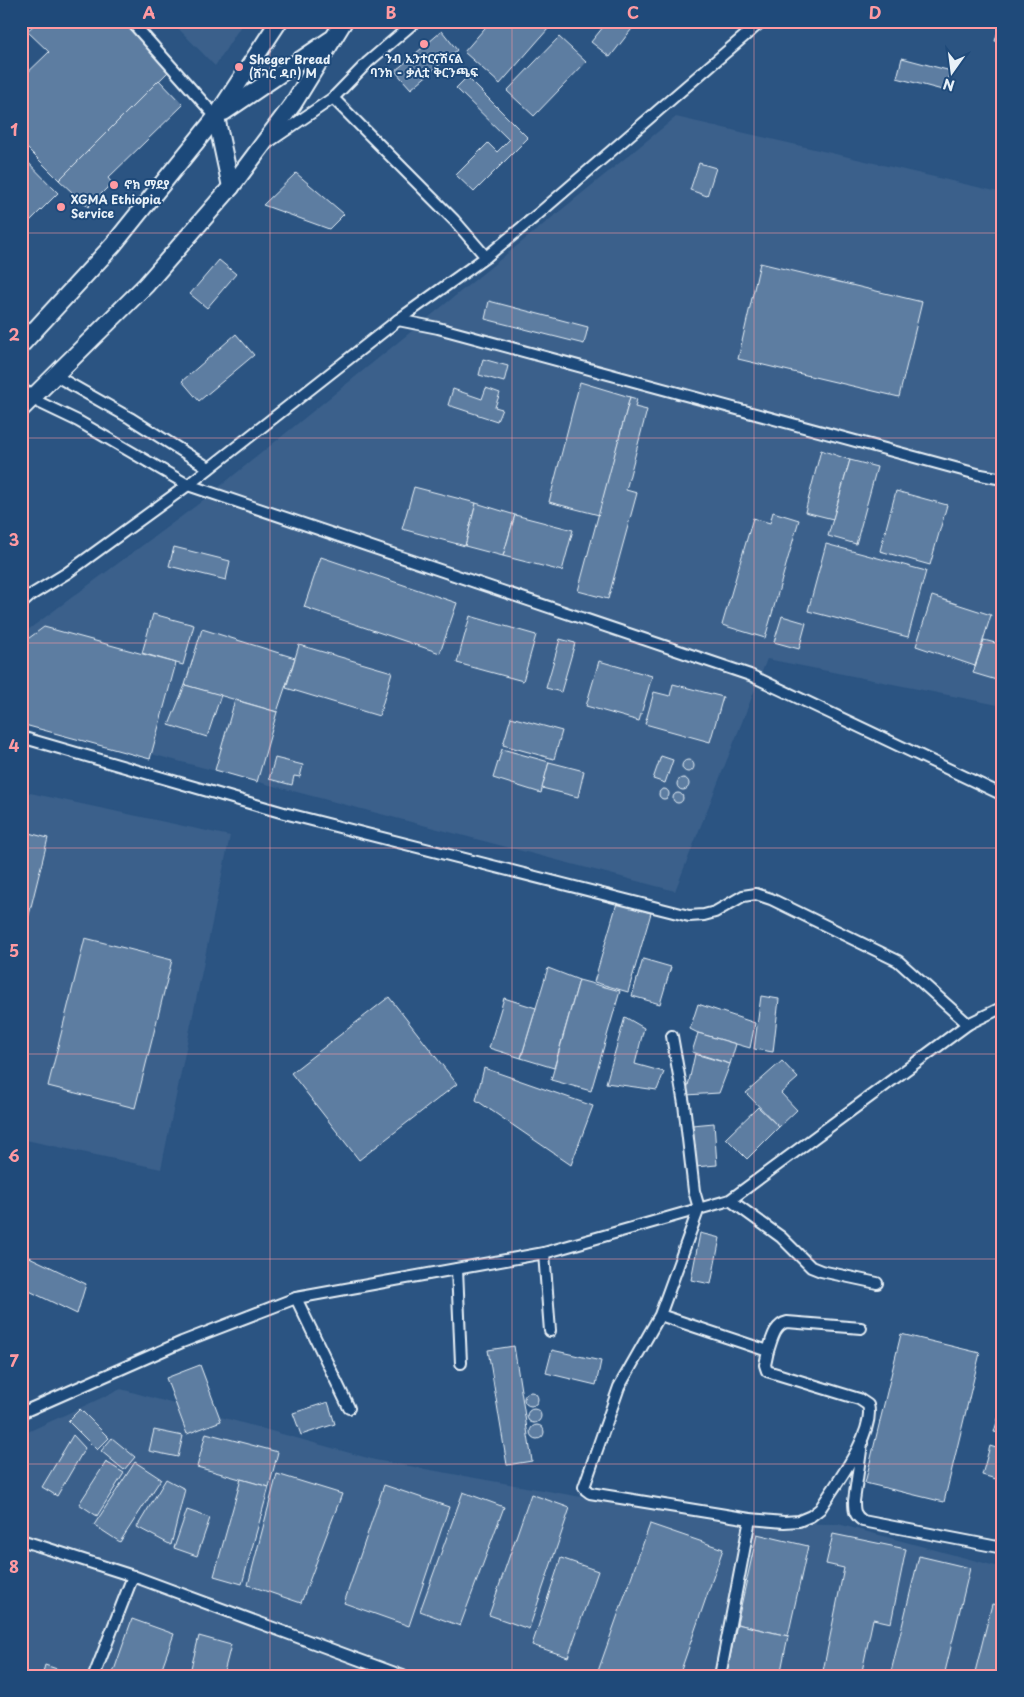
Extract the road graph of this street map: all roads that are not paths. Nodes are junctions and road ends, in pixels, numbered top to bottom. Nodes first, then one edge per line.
1 (131, 21) edge
2 (279, 21) edge
3 (416, 21) edge
4 (762, 21) edge
5 (340, 28) edge
6 (333, 98) junction
7 (216, 117) junction
8 (260, 147) junction
9 (231, 187) junction
10 (486, 257) junction
11 (398, 320) junction
12 (21, 345) edge
13 (56, 376) junction
14 (25, 398) edge
15 (209, 468) junction
16 (1003, 479) edge
17 (188, 485) junction
18 (21, 589) edge
19 (31, 595) junction
20 (21, 604) edge
21 (21, 737) edge
22 (1003, 795) edge
23 (1003, 1007) edge
24 (968, 1024) junction
25 (672, 1036) dead end
26 (730, 1200) junction
27 (699, 1208) junction
28 (544, 1253) junction
29 (457, 1268) junction
30 (877, 1283) dead end
31 (296, 1298) junction
32 (660, 1315) junction
33 (861, 1328) dead end
34 (550, 1331) dead end
35 (768, 1351) junction
36 (461, 1362) dead end
37 (349, 1408) dead end
38 (21, 1413) edge
39 (862, 1440) junction
40 (750, 1519) junction
41 (21, 1540) edge
42 (1003, 1548) edge
43 (133, 1576) junction
44 (94, 1676) edge
45 (403, 1676) edge
46 (720, 1676) edge

1 - 7 street
2 - 7 main road
3 - 6 street
4 - 10 street
5 - 7 main road
5 - 8 main road
6 - 8 street
6 - 10 street
7 - 9 main road
7 - 12 main road
8 - 9 main road
9 - 13 main road
10 - 11 street
11 - 15 street
11 - 16 street
13 - 14 main road
13 - 15 street
14 - 17 street
15 - 17 street
17 - 19 street
17 - 22 street
18 - 19 street
19 - 20 street
21 - 24 street
23 - 24 street
24 - 26 street
25 - 27 street
26 - 27 street
26 - 30 street
27 - 28 street
27 - 32 street
28 - 29 street
28 - 34 street
29 - 31 street
29 - 36 street
31 - 37 street
31 - 38 street
32 - 35 street
32 - 40 street
33 - 35 street
35 - 39 street
39 - 40 street
39 - 42 street
40 - 46 street
41 - 43 street
43 - 44 street
43 - 45 street

